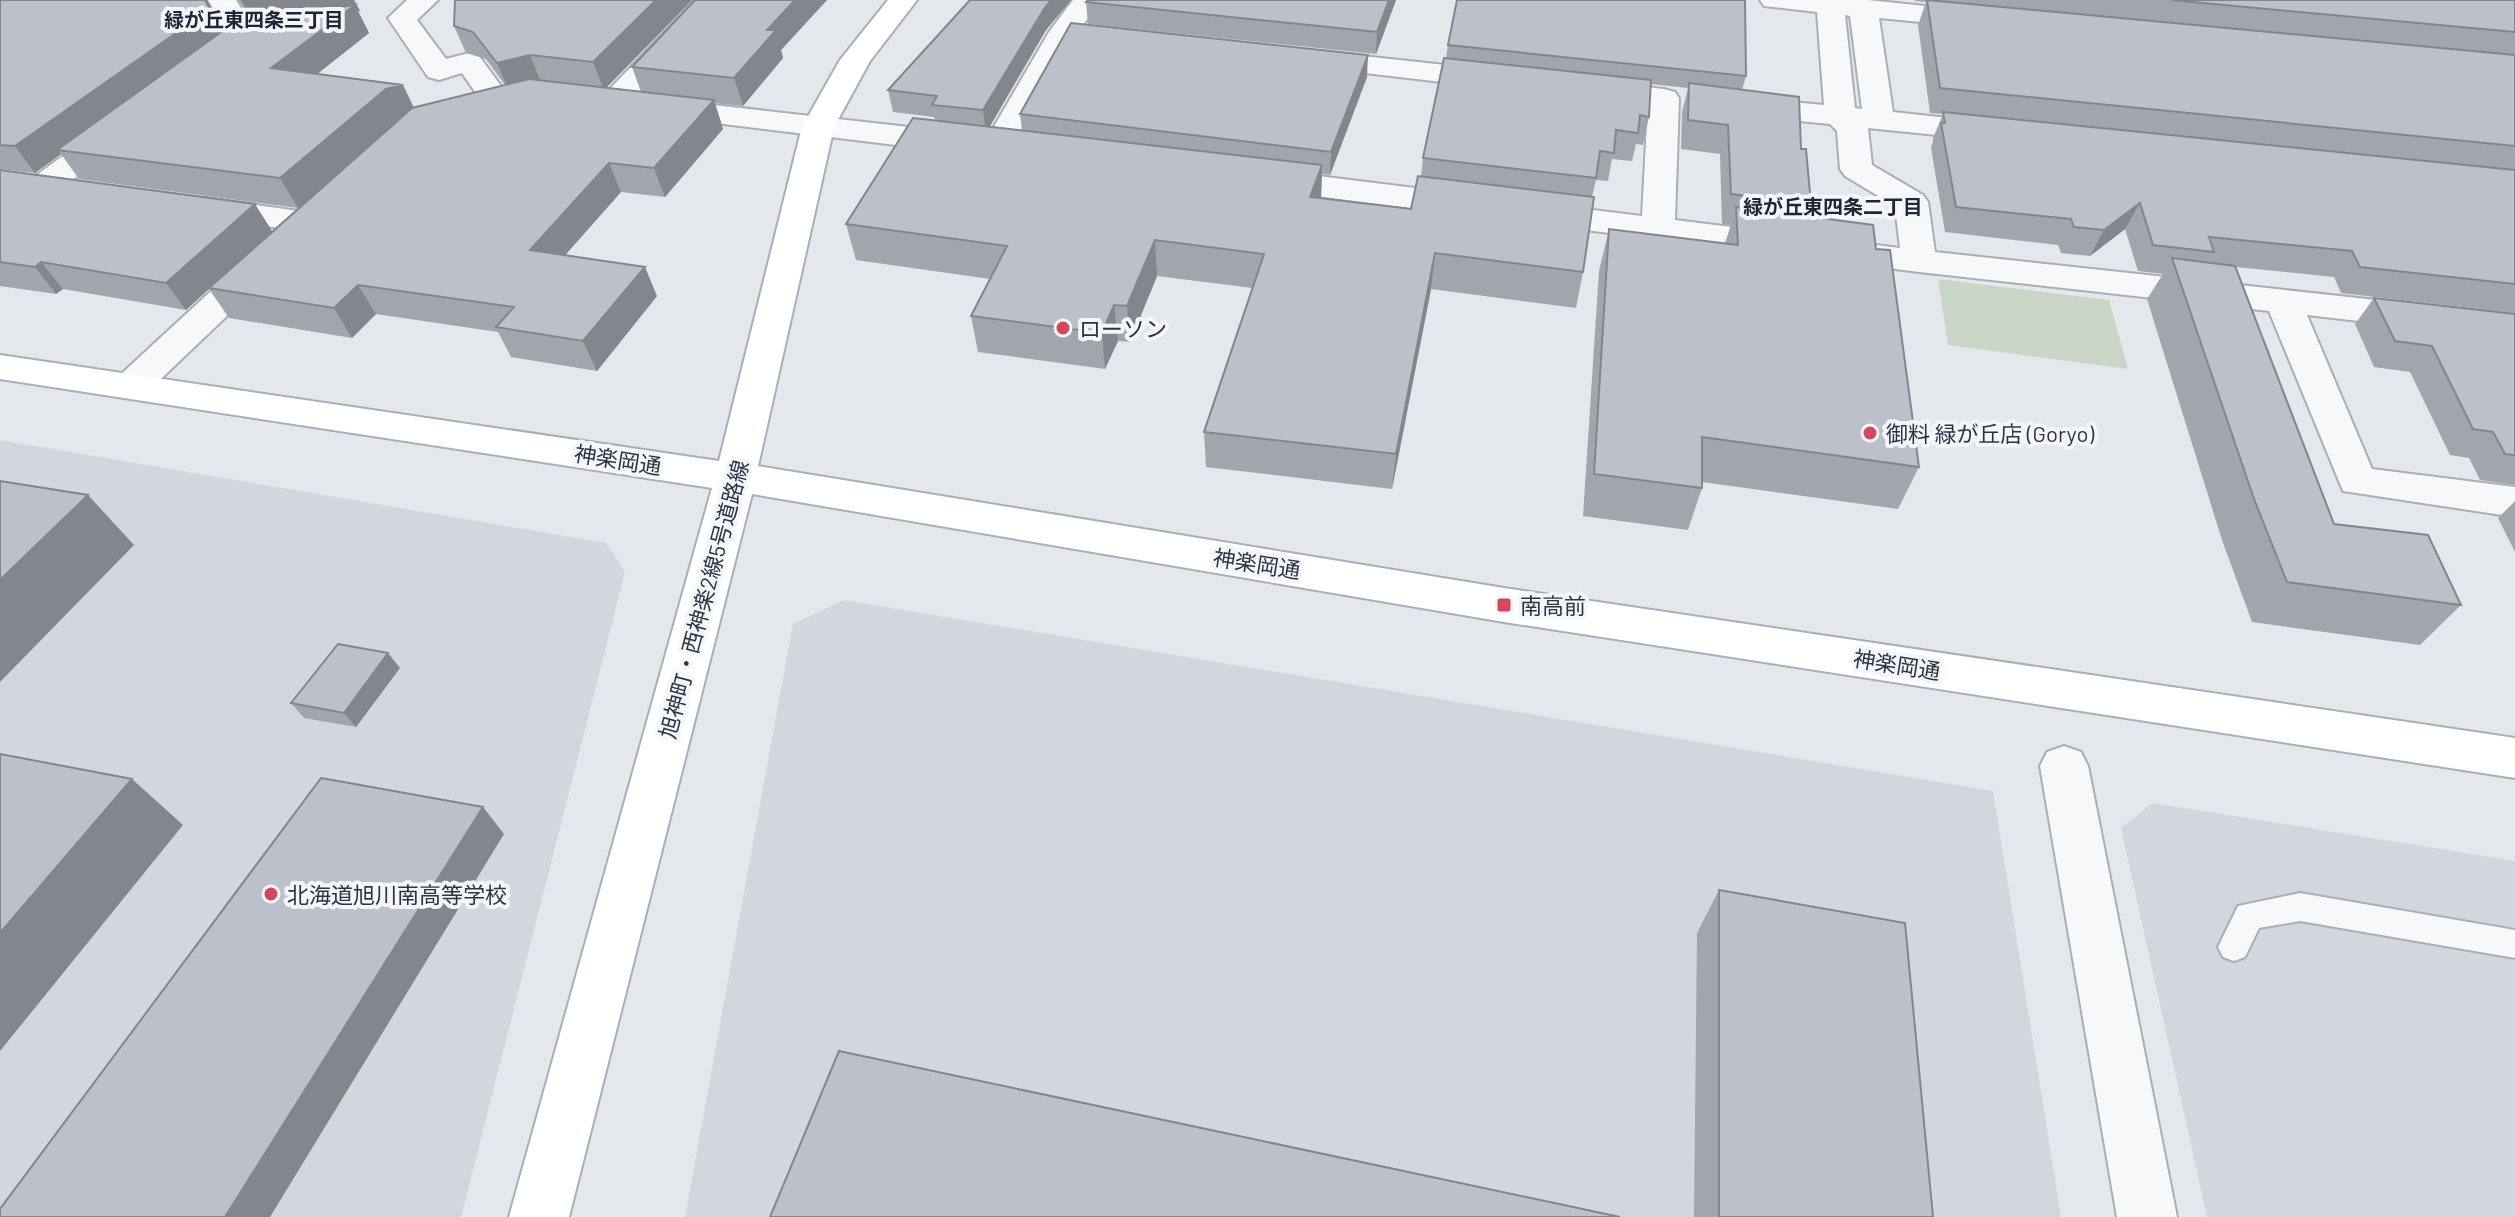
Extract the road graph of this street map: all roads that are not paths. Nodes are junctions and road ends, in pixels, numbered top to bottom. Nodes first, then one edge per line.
1 (222, 0) edge
2 (711, 0) edge
3 (903, 0) edge
4 (1088, 0) edge
5 (1774, 0) edge
6 (1831, 3) edge
7 (1863, 8) junction
8 (413, 9) edge
9 (2006, 21) edge
10 (370, 22) dead end
11 (1063, 32) junction
12 (276, 33) edge
13 (1095, 35) edge
14 (245, 37) junction
15 (1285, 56) edge
16 (1522, 83) edge
17 (182, 84) edge
18 (1569, 88) edge
19 (1689, 101) junction
20 (499, 105) edge
21 (143, 112) edge
22 (1840, 117) junction
23 (1879, 120) junction
24 (818, 127) junction
25 (2022, 134) edge
26 (1234, 176) edge
27 (88, 193) edge
28 (181, 205) edge
29 (1658, 228) junction
30 (1919, 261) junction
31 (2283, 300) junction
32 (2515, 327) edge
33 (0, 367) edge
34 (132, 385) junction
35 (735, 477) junction
36 (2515, 502) edge
37 (2515, 758) edge
38 (2064, 766) dead end
39 (2515, 944) edge
40 (2234, 947) dead end
41 (539, 1217) edge
42 (2147, 1217) edge

1 - 14 street
2 - 24 street
3 - 24 street, 旭神町・西神楽2線5号道路線
4 - 11 street
5 - 6 street
6 - 7 street
6 - 22 street
7 - 9 street
7 - 23 street
8 - 10 street
8 - 20 street
11 - 13 street
11 - 24 street
12 - 14 street
14 - 17 street
15 - 16 street
18 - 19 street
19 - 22 street
19 - 29 street
21 - 27 street
22 - 23 street
22 - 30 street
23 - 25 street
24 - 35 street, 旭神町・西神楽2線5号道路線
26 - 29 street
28 - 34 street
29 - 30 street
30 - 31 street
31 - 32 street
31 - 36 street
33 - 34 street, 神楽岡通
34 - 35 street, 神楽岡通
35 - 37 street, 神楽岡通
35 - 41 street, 旭神町・西神楽2線5号道路線
38 - 42 street
39 - 40 lane

